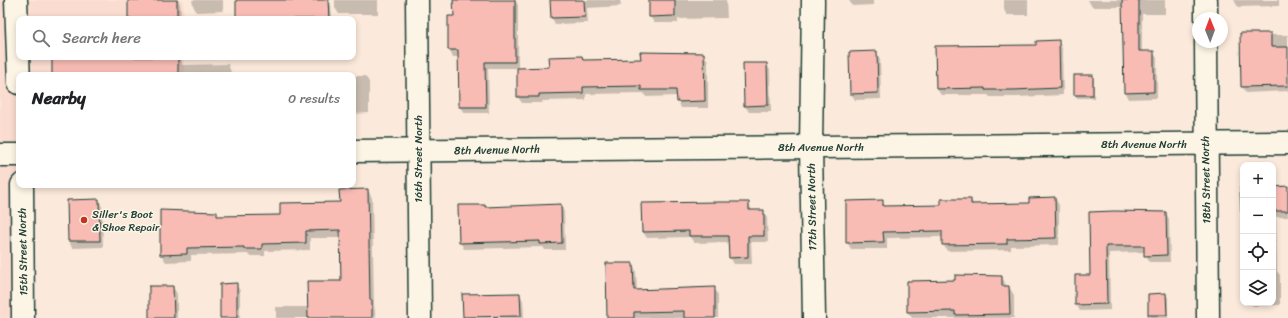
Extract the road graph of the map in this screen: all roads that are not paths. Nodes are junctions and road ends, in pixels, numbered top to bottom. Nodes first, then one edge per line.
1 (16, 0) edge
2 (417, 0) edge
3 (814, 0) edge
4 (1206, 0) edge
5 (1206, 12) edge
6 (17, 16) edge
7 (1206, 48) edge
8 (18, 60) edge
9 (19, 72) edge
10 (1288, 142) edge
11 (1206, 144) junction
12 (811, 147) junction
13 (418, 150) junction
14 (356, 151) edge
15 (0, 155) edge
16 (16, 155) edge
17 (22, 188) edge
18 (24, 318) edge
19 (420, 318) edge
20 (814, 318) edge
21 (1208, 318) edge

1 - 6 street
2 - 13 street, 16th Street North
3 - 12 street, 17th Street North
4 - 5 street
7 - 11 street, 18th Street North
8 - 9 street
10 - 11 street, 8th Avenue North
11 - 12 street, 8th Avenue North
11 - 21 street, 18th Street North
12 - 13 street, 8th Avenue North
12 - 20 street, 17th Street North
13 - 14 street, 8th Avenue North
13 - 19 street, 16th Street North
15 - 16 street
17 - 18 street, 15th Street North

